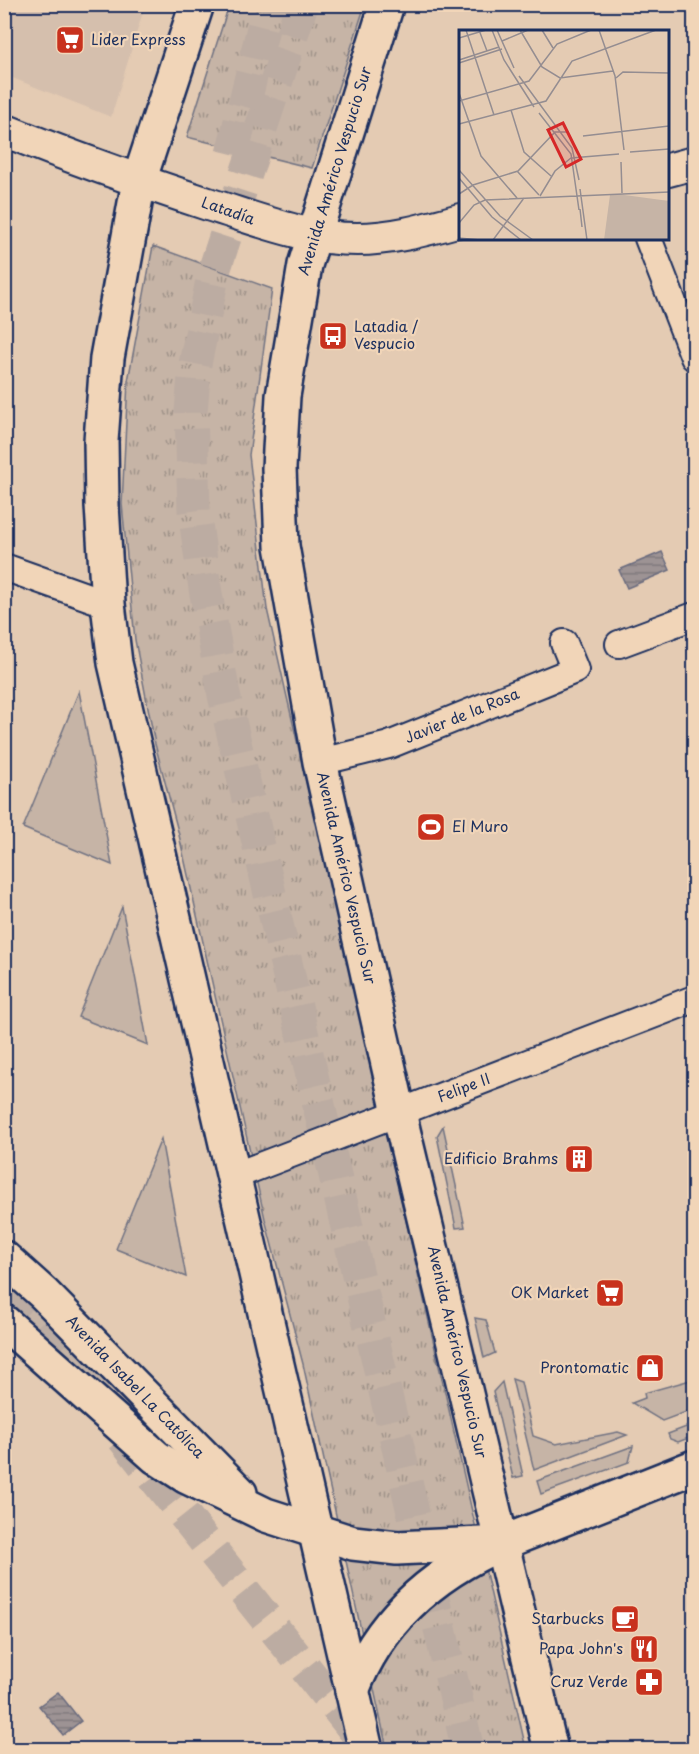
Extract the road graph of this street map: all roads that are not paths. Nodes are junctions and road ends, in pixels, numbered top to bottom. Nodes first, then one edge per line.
1 (197, 4) edge
2 (387, 4) edge
3 (4, 130) edge
4 (694, 163) edge
5 (669, 170) edge
6 (139, 181) junction
7 (459, 220) edge
8 (313, 236) junction
9 (649, 240) edge
10 (694, 357) edge
11 (4, 567) edge
12 (108, 604) junction
13 (694, 616) edge
14 (564, 643) dead end
15 (619, 644) dead end
16 (320, 762) junction
17 (694, 999) edge
18 (399, 1113) junction
19 (234, 1176) junction
20 (4, 1258) edge
21 (4, 1322) edge
22 (694, 1467) edge
23 (266, 1515) junction
24 (317, 1533) junction
25 (502, 1543) junction
26 (352, 1691) junction
27 (366, 1749) edge
28 (551, 1749) edge

1 - 6 main road
2 - 8 main road, Avenida Américo Vespucio Sur
3 - 6 street, Latadía
4 - 5 street
6 - 8 street, Latadía
6 - 12 main road
7 - 8 street, Latadía
8 - 16 main road, Avenida Américo Vespucio Sur
9 - 10 street
11 - 12 street
12 - 19 main road
13 - 15 street
14 - 16 street, Javier de la Rosa
16 - 18 main road, Avenida Américo Vespucio Sur
17 - 18 street, Felipe II
18 - 19 street, Felipe II
18 - 25 main road, Avenida Américo Vespucio Sur
19 - 24 main road
20 - 23 main road, Avenida Isabel La Católica
21 - 23 main road, Avenida Isabel La Católica
22 - 25 main road, Avenida Isabel La Católica
23 - 24 main road, Avenida Isabel La Católica
24 - 25 main road, Avenida Isabel La Católica
24 - 26 main road
25 - 26 main road
25 - 28 main road, Avenida Américo Vespucio Sur
26 - 27 main road

